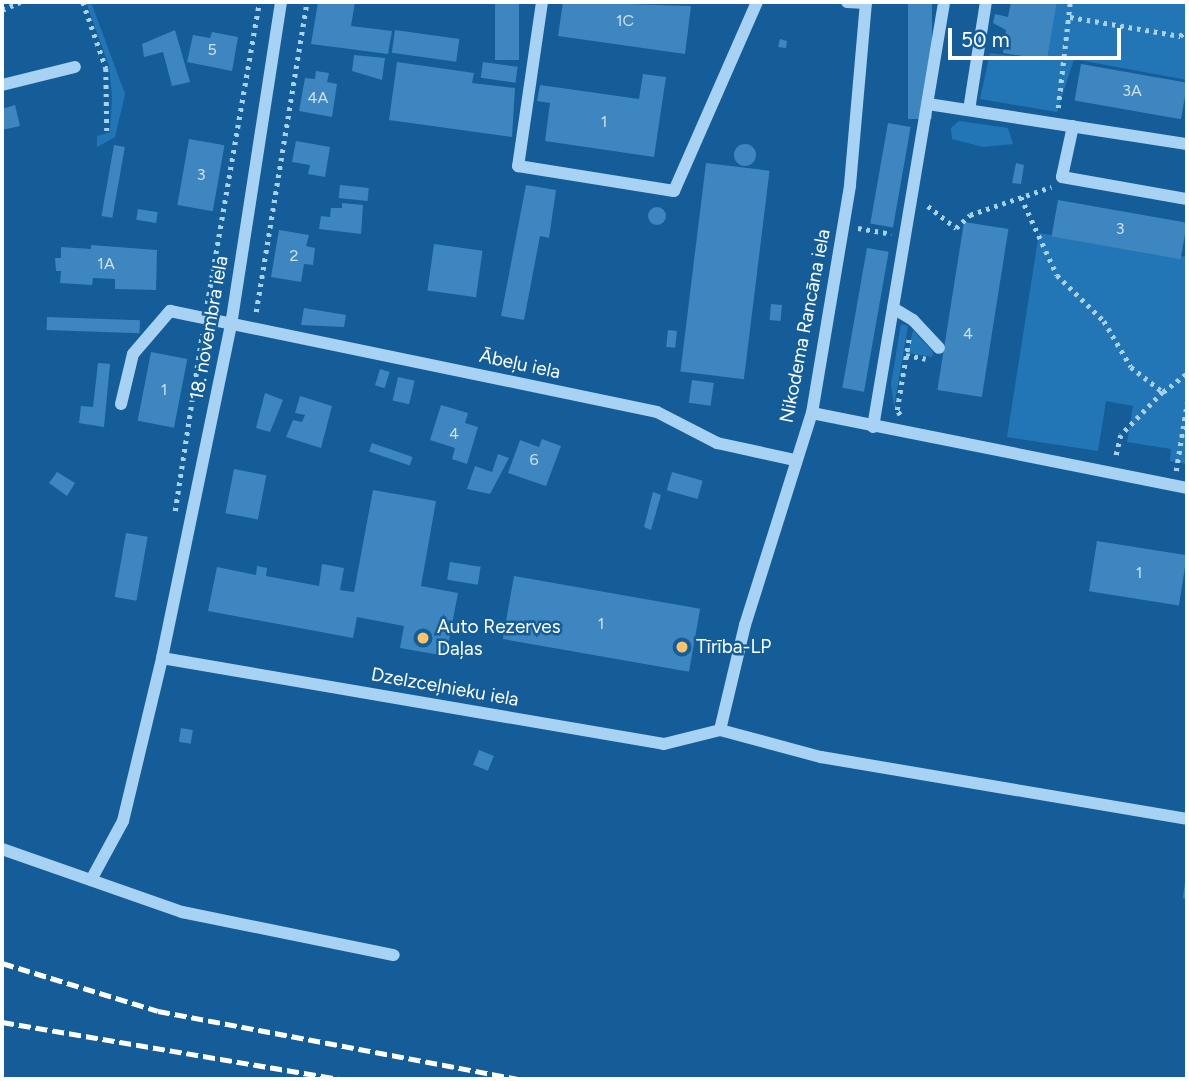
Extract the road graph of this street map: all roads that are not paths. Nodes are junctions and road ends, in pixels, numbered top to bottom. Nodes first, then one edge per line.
1 (281, 2) edge
2 (542, 2) edge
3 (757, 2) edge
4 (847, 2) edge
5 (944, 2) edge
6 (986, 2) edge
7 (866, 3) edge
8 (75, 67) dead end
9 (2, 85) edge
10 (928, 104) junction
11 (969, 110) junction
12 (1073, 126) junction
13 (1187, 144) edge
14 (1187, 199) edge
15 (893, 308) junction
16 (232, 325) junction
17 (939, 348) dead end
18 (121, 404) dead end
19 (812, 413) junction
20 (873, 427) junction
21 (795, 460) junction
22 (1187, 488) edge
23 (162, 658) junction
24 (720, 730) junction
25 (1187, 819) edge
26 (2, 849) edge
27 (91, 880) junction
28 (394, 955) dead end

1 - 16 street, 18. novembra iela
2 - 3 street
4 - 7 street
5 - 10 street
6 - 11 street
7 - 19 street, Nikodema Rancāna iela
8 - 9 street
10 - 11 street
10 - 15 street
11 - 12 street
12 - 13 street
12 - 14 street
15 - 17 street
15 - 20 street
16 - 18 street, Ābeļu iela
16 - 21 street, Ābeļu iela
16 - 23 street, 18. novembra iela
19 - 20 street
19 - 21 street, Nikodema Rancāna iela
20 - 22 street
21 - 24 street, Nikodema Rancāna iela
23 - 24 street, Dzelzceļnieku iela
23 - 27 street, 18. novembra iela
24 - 25 street
26 - 27 street
27 - 28 street

